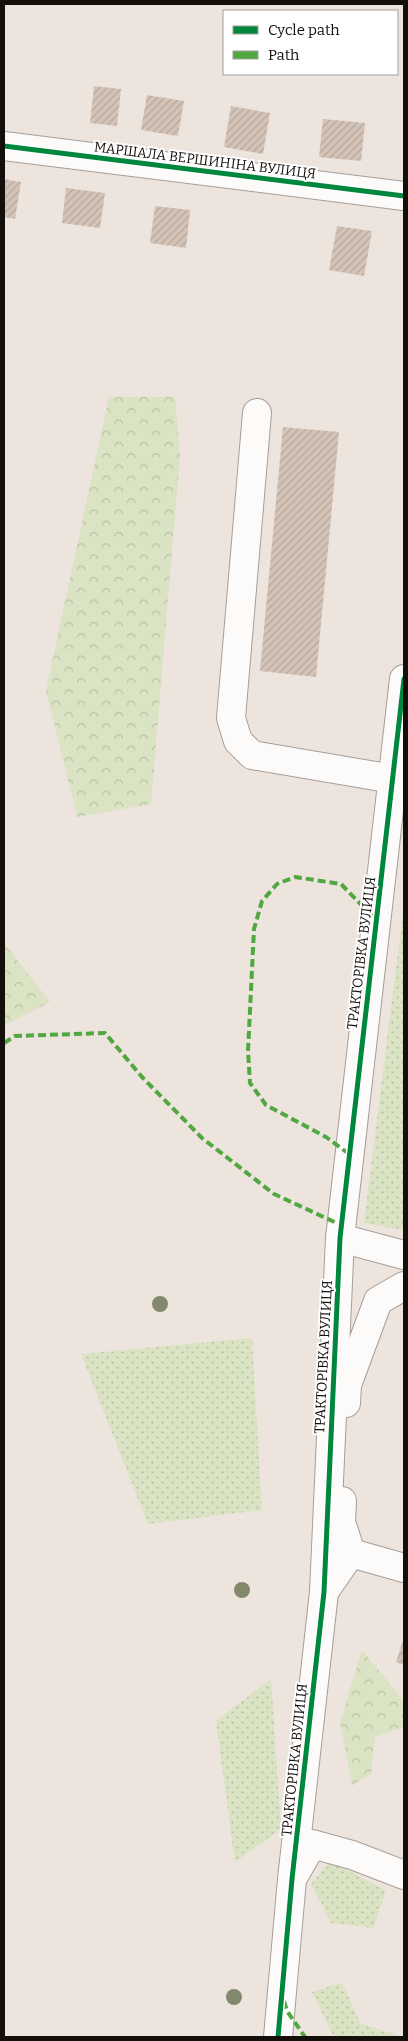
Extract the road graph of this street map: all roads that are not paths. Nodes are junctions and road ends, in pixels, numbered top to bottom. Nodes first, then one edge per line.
1 (4, 146) edge
2 (404, 196) edge
3 (257, 413) dead end
4 (404, 679) edge
5 (392, 779) junction
6 (340, 1238) junction
7 (404, 1255) edge
8 (404, 1286) edge
9 (351, 1553) junction
10 (404, 1568) edge
11 (324, 1592) junction
12 (404, 1875) edge
13 (292, 1880) junction
14 (278, 2037) edge

1 - 2 street, МАРШАЛА ВЕРШИНІНА ВУЛИЦЯ
3 - 5 street
4 - 5 street, ТРАКТОРІВКА ВУЛИЦЯ
5 - 6 street, ТРАКТОРІВКА ВУЛИЦЯ
6 - 7 street
6 - 11 street, ТРАКТОРІВКА ВУЛИЦЯ
8 - 9 street
9 - 10 street
9 - 11 street
11 - 13 street, ТРАКТОРІВКА ВУЛИЦЯ
12 - 13 street
13 - 14 street, ТРАКТОРІВКА ВУЛИЦЯ

